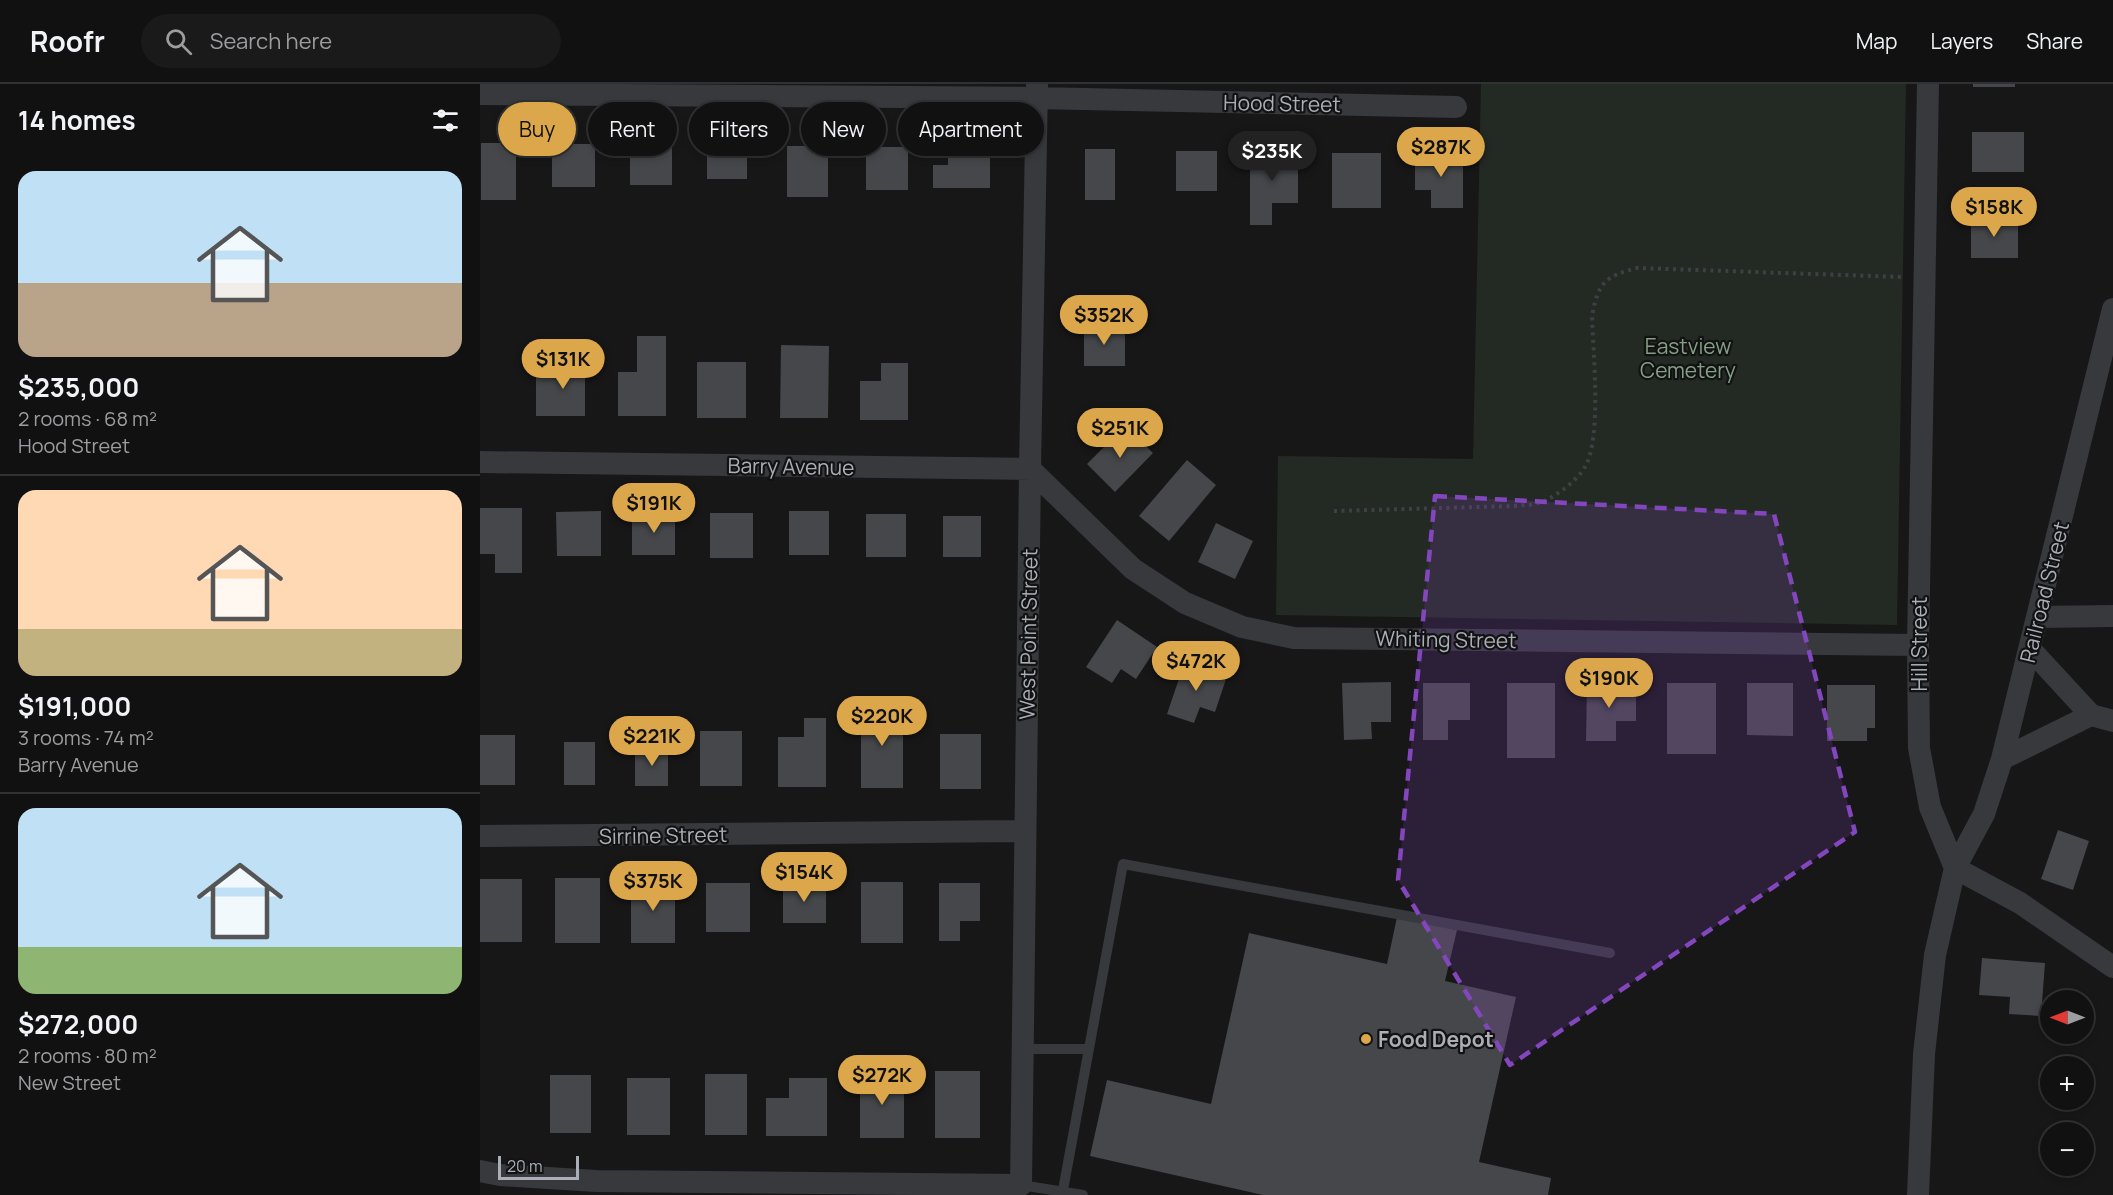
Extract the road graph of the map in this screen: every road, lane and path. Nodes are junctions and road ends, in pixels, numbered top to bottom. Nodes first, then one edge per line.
1 (1928, 84) edge
2 (1037, 91) edge
3 (480, 94) edge
4 (1456, 107) dead end
5 (1925, 277) junction
6 (2113, 311) edge
7 (480, 462) edge
8 (1030, 469) junction
9 (1334, 511) dead end
10 (2113, 616) edge
11 (2038, 617) junction
12 (1918, 645) junction
13 (2030, 649) junction
14 (2102, 718) edge
15 (2002, 759) junction
16 (1025, 831) junction
17 (480, 836) edge
18 (1955, 868) junction
19 (1610, 953) dead end
20 (2113, 967) edge
21 (1023, 1049) junction
22 (1089, 1049) junction
23 (480, 1171) edge
24 (598, 1188) edge
25 (1021, 1190) edge
26 (1063, 1190) junction
27 (1083, 1195) edge
28 (1918, 1195) edge

1 - 5 street, Hill Street
2 - 3 street, Hood Street
2 - 4 street, Hood Street
2 - 8 street, West Point Street
5 - 9 path
5 - 12 street, Hill Street
6 - 11 street, Railroad Street
7 - 8 street, Barry Avenue
8 - 12 street, Whiting Street
8 - 16 street, West Point Street
10 - 11 street
11 - 13 street, Railroad Street
12 - 18 street, Hill Street
13 - 14 street
13 - 15 street, Railroad Street
14 - 15 street
15 - 18 street, Railroad Street
16 - 17 street, Sirrine Street
16 - 21 street, West Point Street
18 - 20 street
18 - 28 street
19 - 22 lane
21 - 22 lane
21 - 25 street, West Point Street
22 - 26 lane
23 - 24 street
24 - 25 street
25 - 26 lane
26 - 27 lane

